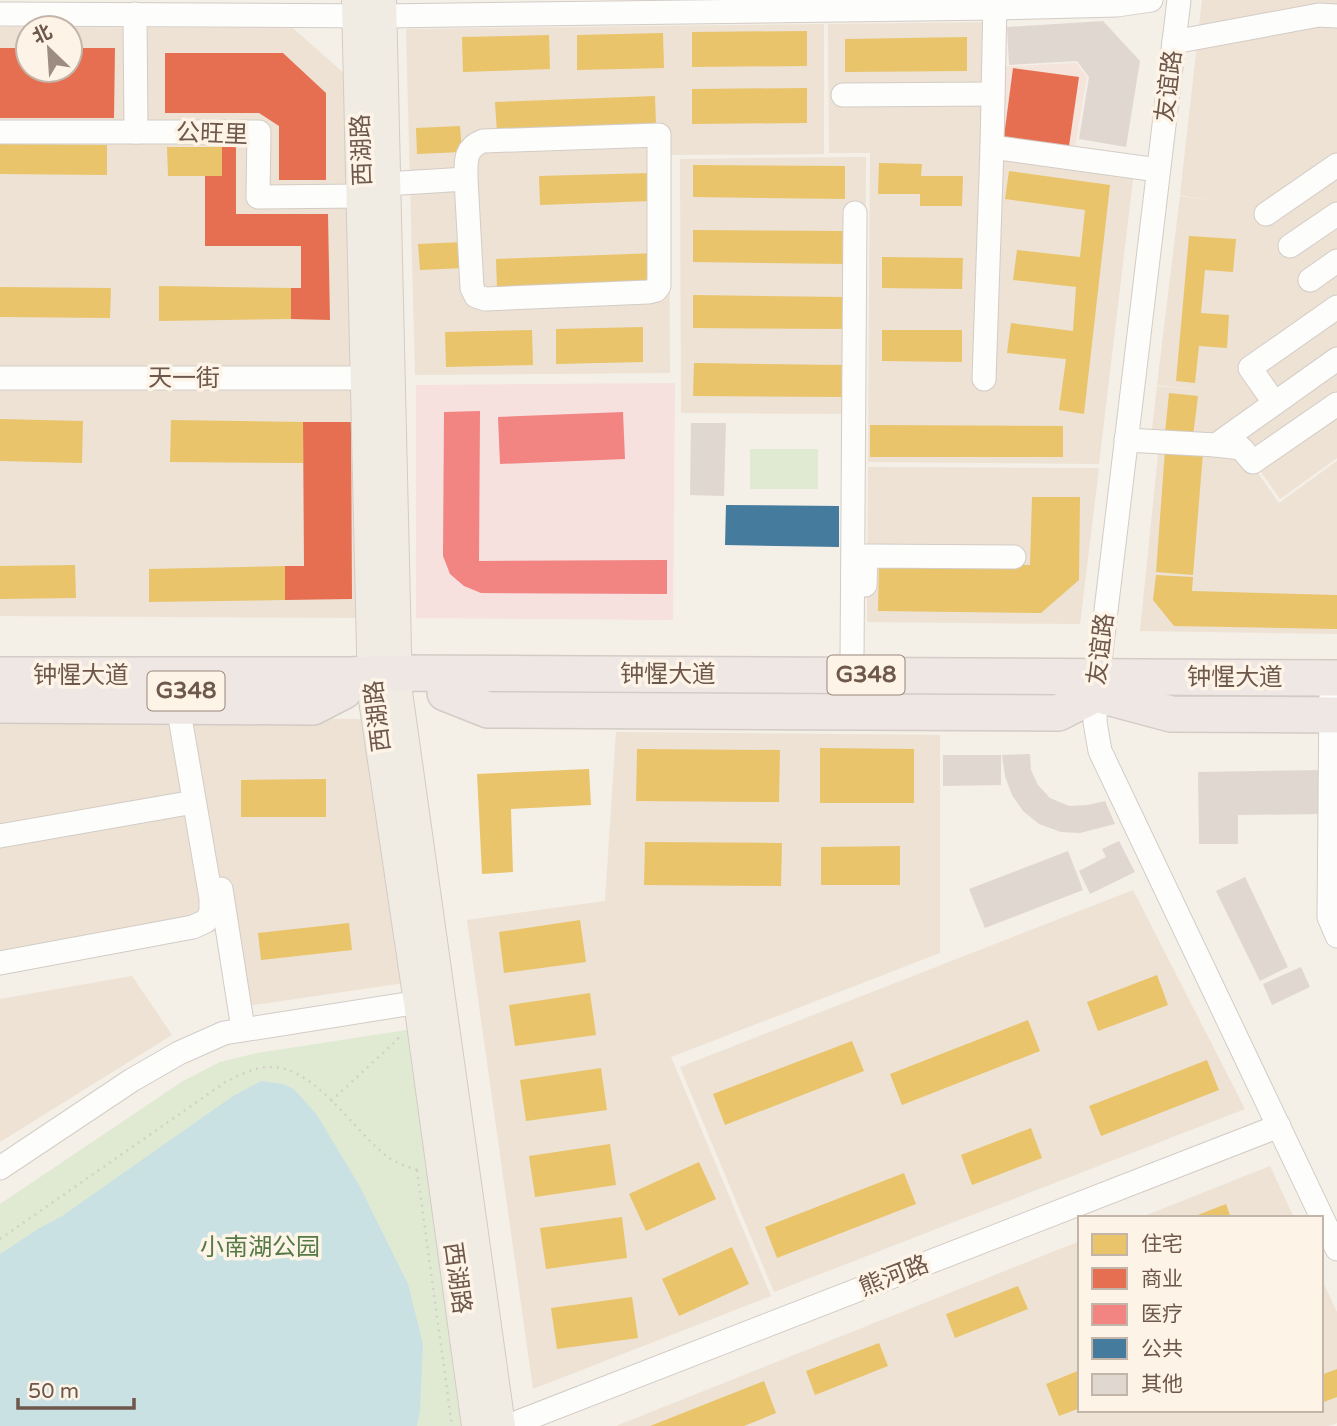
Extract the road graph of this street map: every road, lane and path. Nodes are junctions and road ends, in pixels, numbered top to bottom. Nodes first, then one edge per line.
1 (1151, 0) edge
2 (1179, 0) edge
3 (995, 4) edge
4 (671, 6) edge
5 (41, 7) edge
6 (370, 8) edge
7 (0, 14) edge
8 (135, 15) junction
9 (1337, 16) edge
10 (1174, 42) junction
11 (993, 94) junction
12 (843, 95) dead end
13 (0, 132) edge
14 (136, 132) junction
15 (992, 147) junction
16 (1337, 165) edge
17 (1158, 170) junction
18 (466, 179) junction
19 (374, 190) junction
20 (855, 213) dead end
21 (1266, 214) dead end
22 (1337, 214) edge
23 (1290, 246) dead end
24 (1337, 261) edge
25 (1310, 280) dead end
26 (1337, 307) edge
27 (1337, 359) edge
28 (0, 378) edge
29 (367, 378) junction
30 (984, 379) dead end
31 (1274, 402) junction
32 (1337, 404) edge
33 (1126, 440) junction
34 (1216, 445) junction
35 (1014, 558) dead end
36 (0, 659) edge
37 (858, 661) junction
38 (0, 675) edge
39 (372, 683) junction
40 (444, 683) junction
41 (1097, 685) junction
42 (0, 691) edge
43 (1335, 694) edge
44 (0, 705) edge
45 (185, 706) junction
46 (194, 802) junction
47 (0, 836) edge
48 (1337, 936) edge
49 (0, 963) edge
50 (419, 1002) junction
51 (243, 1029) junction
52 (331, 1101) junction
53 (1279, 1126) junction
54 (0, 1168) edge
55 (430, 1171) junction
56 (1321, 1216) edge
57 (1323, 1219) edge
58 (0, 1239) edge
59 (1337, 1249) edge
60 (452, 1426) edge
61 (477, 1426) edge
62 (500, 1426) edge
63 (508, 1426) edge

1 - 3 street
2 - 10 street, 友谊路
3 - 4 street
3 - 11 street
4 - 6 street
5 - 7 street
5 - 8 street
6 - 8 street
6 - 19 main road, 西湖路
8 - 14 street
9 - 10 street
10 - 17 street, 友谊路
11 - 12 street
11 - 15 street
13 - 14 street, 公旺里
14 - 19 street, 公旺里
15 - 17 street
15 - 30 street
16 - 21 street
17 - 33 street, 友谊路
18 - 18 street
18 - 19 street
19 - 29 main road, 西湖路
19 - 39 main road, 西湖路
20 - 37 street
22 - 23 street
24 - 25 street
26 - 31 street
27 - 31 street
28 - 29 street, 天一街
29 - 39 main road, 西湖路
31 - 34 street
32 - 34 street
33 - 34 street
33 - 41 street, 友谊路
35 - 37 street
36 - 39 highway
37 - 40 highway
37 - 41 highway
38 - 39 highway, 钟惺大道 / G348
39 - 40 highway, 钟惺大道 / G348
39 - 42 highway, 钟惺大道 / G348
39 - 45 highway
39 - 50 main road, 西湖路
39 - 62 main road, 西湖路
40 - 41 highway
41 - 43 highway
41 - 43 highway
41 - 53 street, 友谊路
43 - 48 street
44 - 45 highway
45 - 46 street
45 - 51 street
46 - 47 street
46 - 49 street
50 - 51 street
50 - 52 path
50 - 55 main road, 西湖路
51 - 54 street
52 - 55 path
52 - 58 path
53 - 56 street, 友谊路
53 - 63 street, 熊河路
55 - 60 path
55 - 61 main road, 西湖路
57 - 59 street, 友谊路

